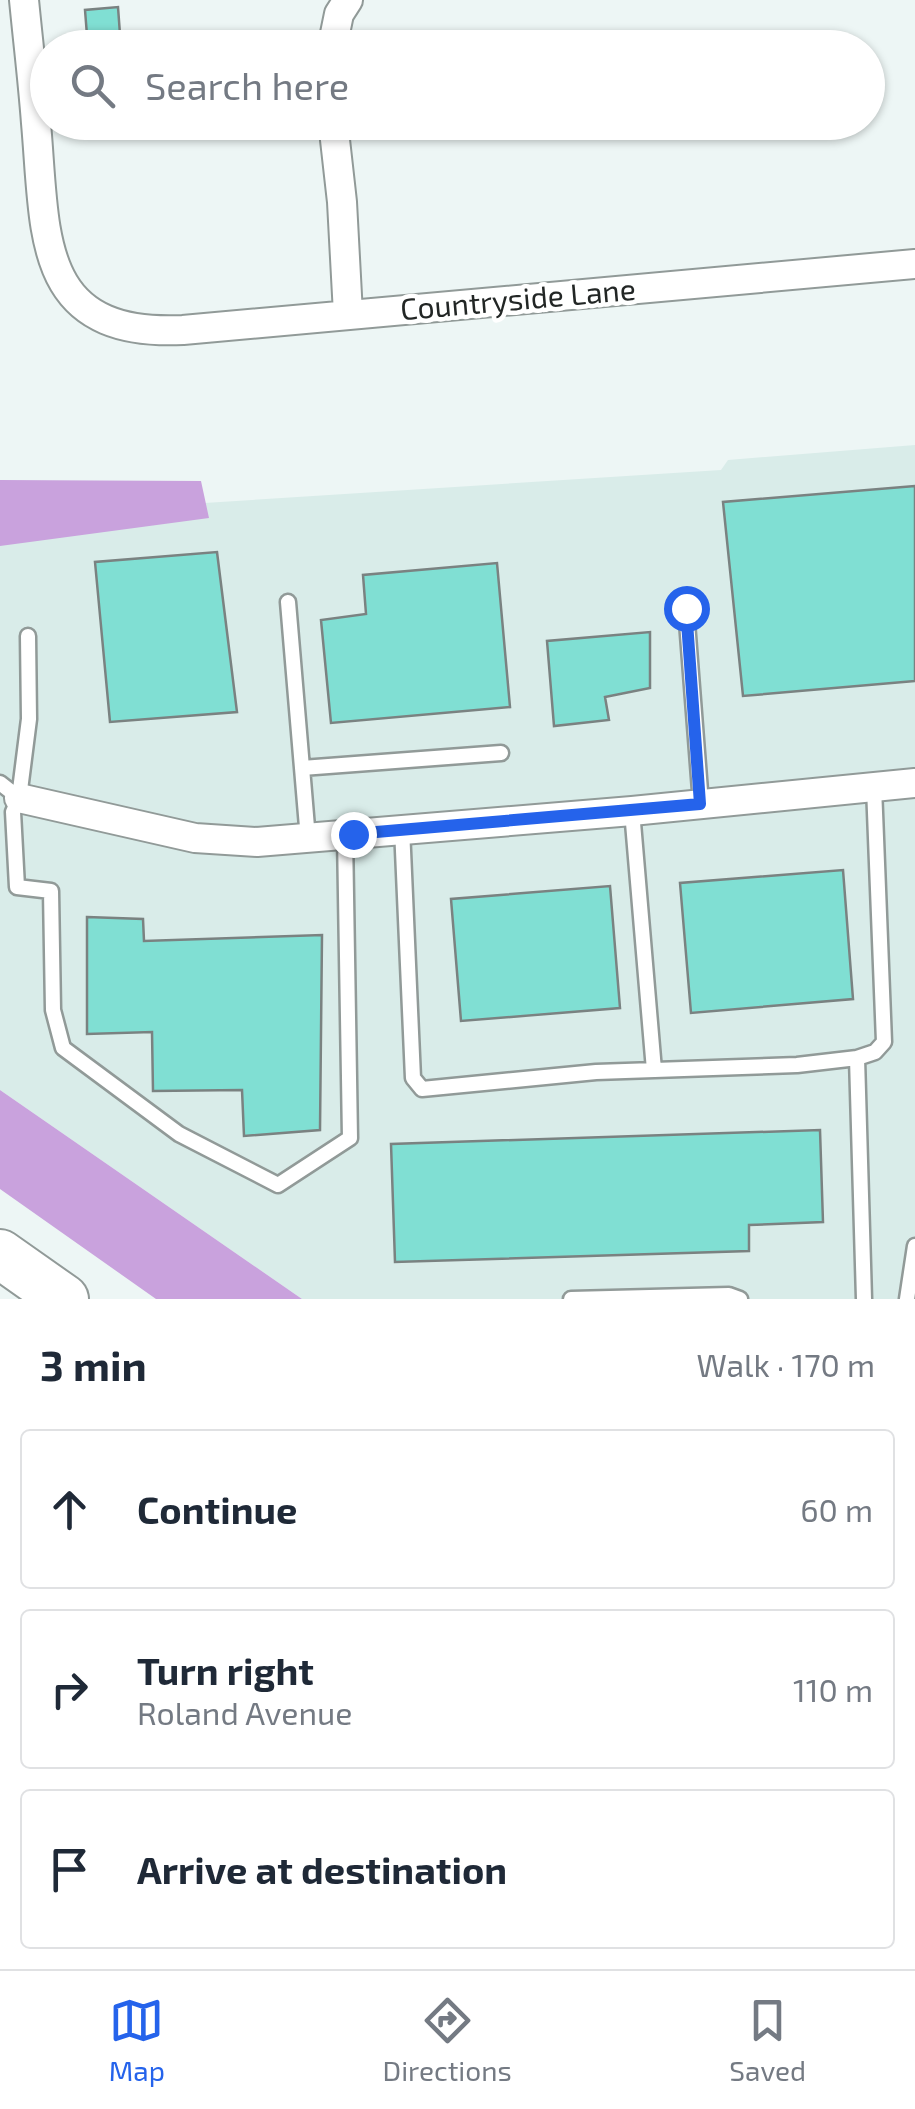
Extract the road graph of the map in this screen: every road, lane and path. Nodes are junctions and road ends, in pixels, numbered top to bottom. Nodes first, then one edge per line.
1 (24, 0) edge
2 (348, 0) edge
3 (336, 30) edge
4 (30, 69) edge
5 (36, 140) edge
6 (335, 140) edge
7 (915, 264) edge
8 (348, 314) junction
9 (288, 602) dead end
10 (686, 608) dead end
11 (28, 636) dead end
12 (501, 754) dead end
13 (302, 768) junction
14 (915, 783) edge
15 (874, 787) junction
16 (9, 791) edge
17 (700, 804) junction
18 (632, 811) junction
19 (402, 828) junction
20 (345, 836) junction
21 (308, 838) junction
22 (857, 1058) junction
23 (654, 1070) junction
24 (915, 1246) edge
25 (0, 1254) edge
26 (64, 1299) edge
27 (571, 1299) edge
28 (740, 1299) edge
29 (864, 1299) edge
30 (909, 1299) edge

1 - 4 street, Countryside Lane
2 - 3 street
5 - 8 street, Countryside Lane
6 - 8 street
7 - 8 street, Countryside Lane
9 - 13 lane
10 - 17 lane
11 - 16 lane
12 - 13 lane
13 - 21 lane
14 - 15 street
15 - 17 street
15 - 22 lane
16 - 20 lane
16 - 21 street
17 - 18 street
18 - 19 street
18 - 23 lane
19 - 20 street
19 - 23 lane
20 - 21 street
22 - 23 lane
22 - 29 lane
24 - 30 lane
25 - 26 highway
27 - 28 lane

